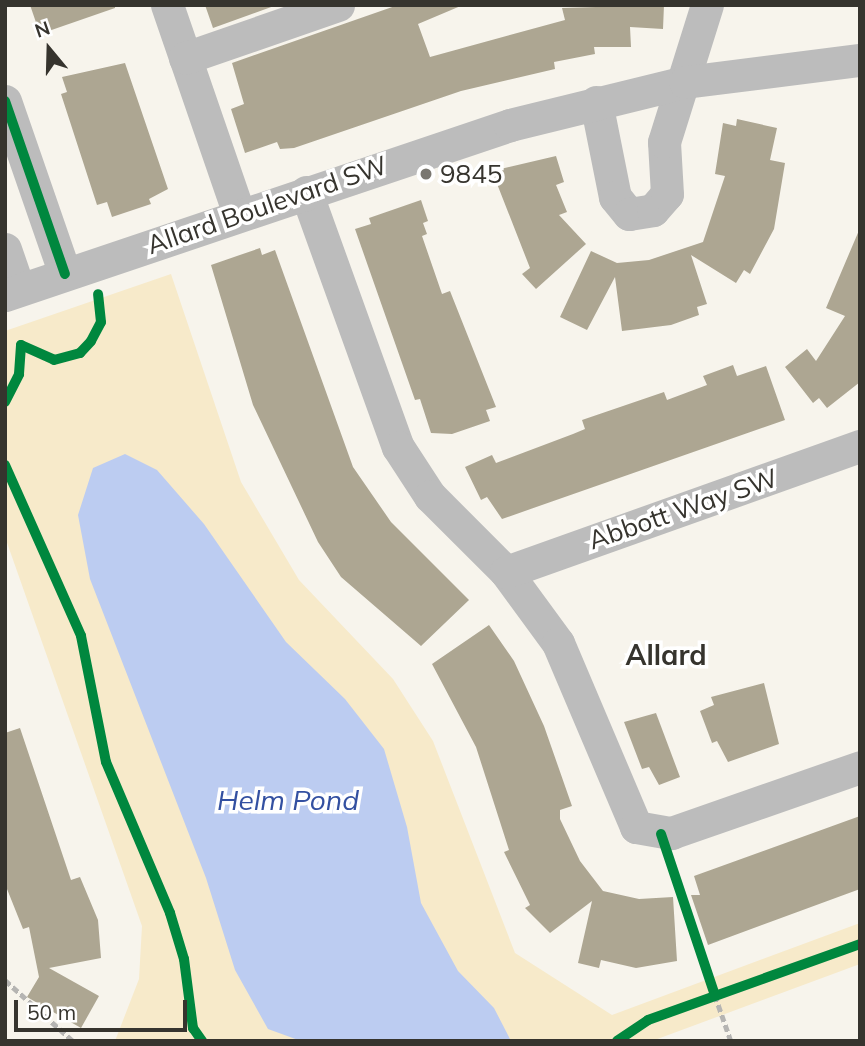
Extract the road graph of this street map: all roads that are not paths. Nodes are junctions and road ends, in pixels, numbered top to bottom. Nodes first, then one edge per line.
1 (167, 5) edge
2 (338, 5) edge
3 (708, 5) edge
4 (185, 58) junction
5 (860, 60) edge
6 (685, 82) junction
7 (5, 100) edge
8 (596, 102) junction
9 (306, 191) junction
10 (239, 214) junction
11 (5, 249) edge
12 (65, 274) junction
13 (12, 292) edge
14 (860, 446) edge
15 (506, 572) junction
16 (860, 767) edge

1 - 4 street
2 - 4 street
3 - 6 street
4 - 10 street
5 - 6 street, Allard Boulevard SW
6 - 8 street, Allard Boulevard SW
6 - 8 street
7 - 12 street
8 - 9 street, Allard Boulevard SW
9 - 10 street, Allard Boulevard SW
9 - 15 street
10 - 12 street, Allard Boulevard SW
11 - 13 street
12 - 13 street, Allard Boulevard SW
14 - 15 street, Abbott Way SW
15 - 16 street

